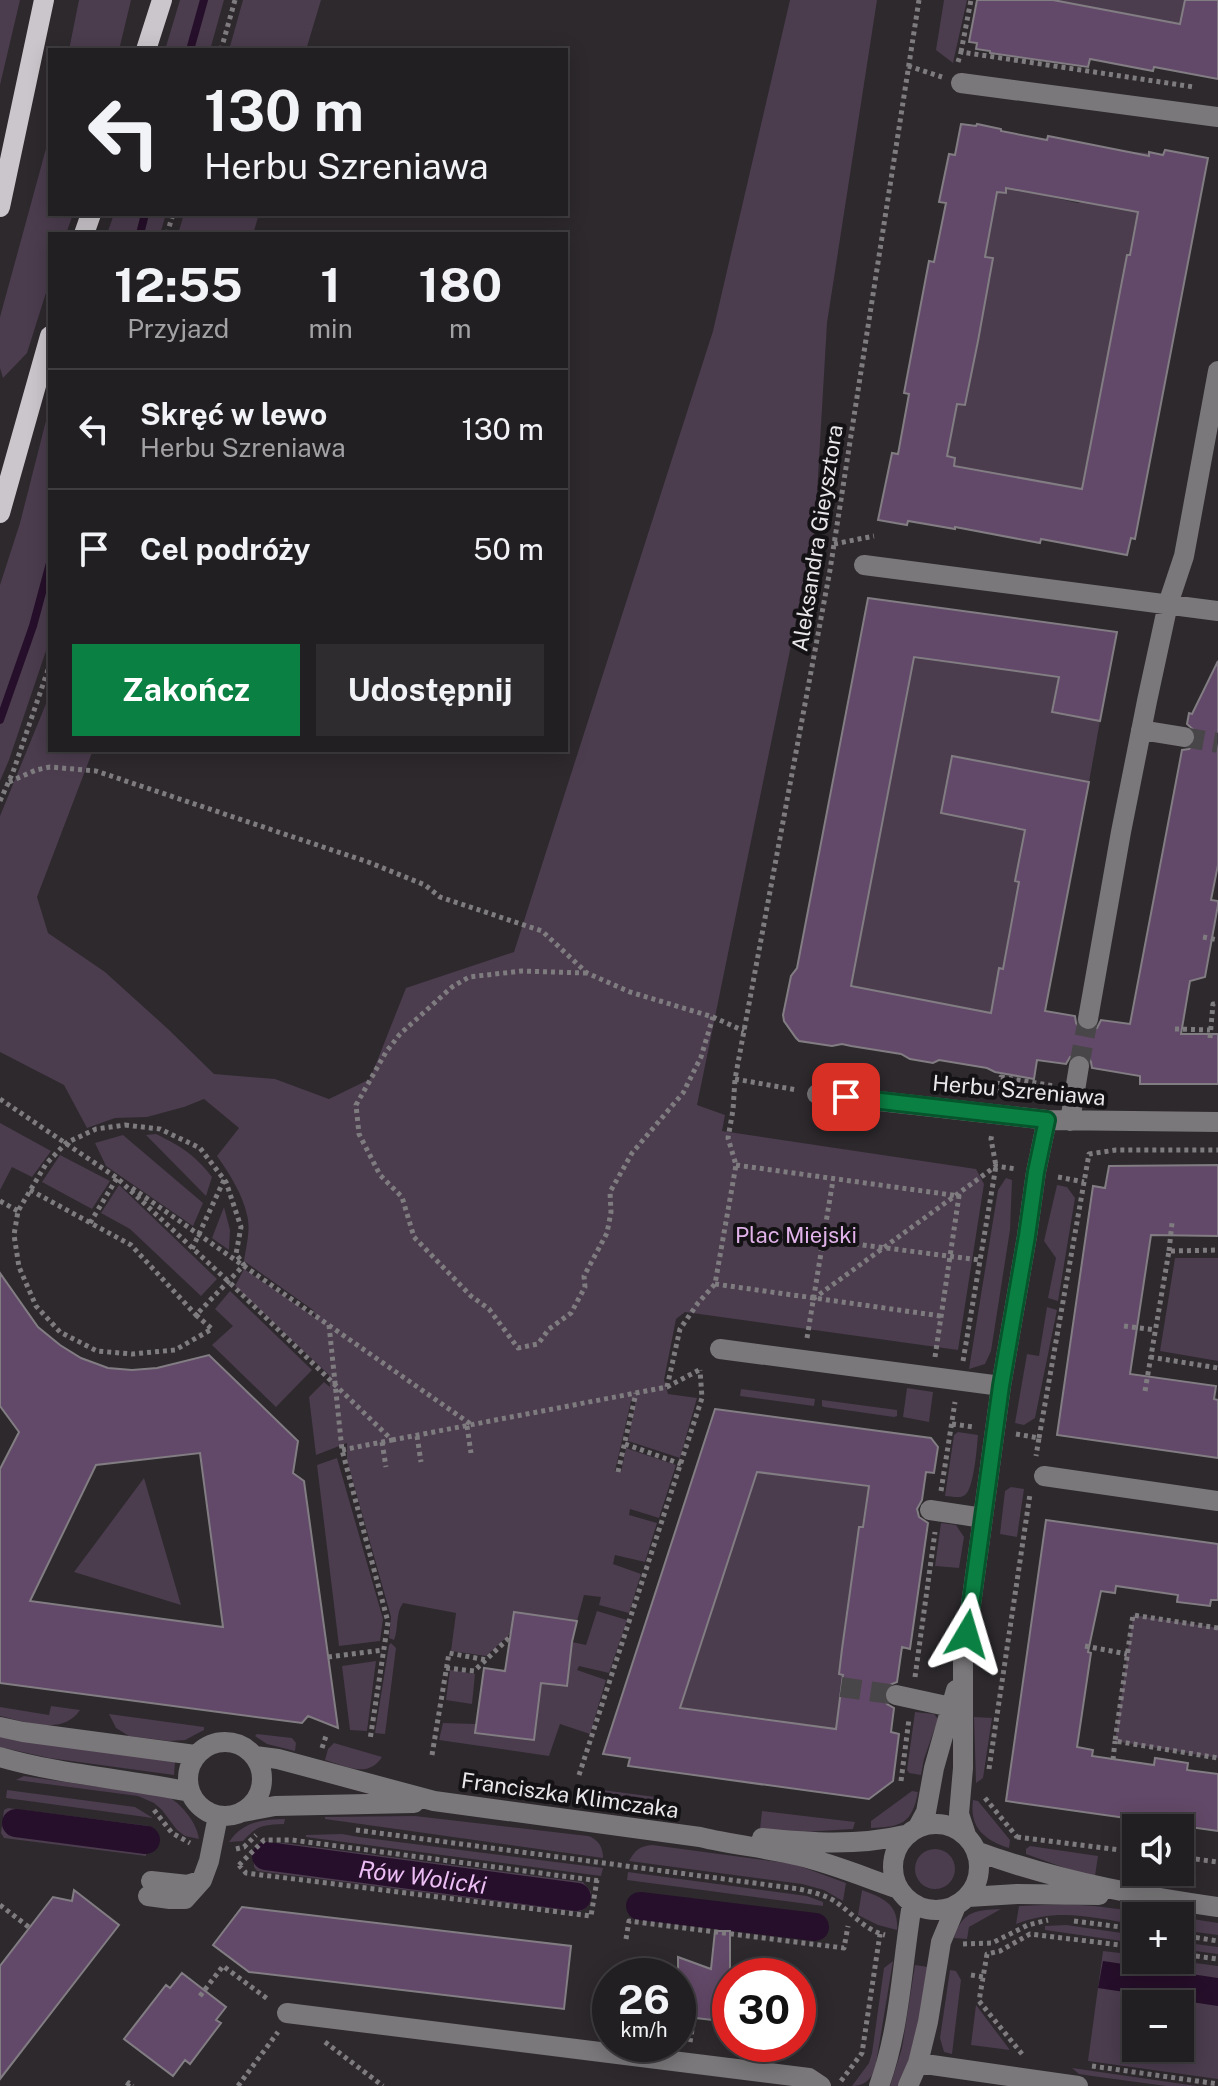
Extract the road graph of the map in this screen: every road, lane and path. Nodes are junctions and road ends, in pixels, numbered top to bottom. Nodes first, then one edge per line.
1 (44, 0) edge
2 (162, 0) edge
3 (235, 0) edge
4 (919, 0) edge
5 (971, 0) edge
6 (147, 48) edge
7 (222, 48) edge
8 (961, 52) junction
9 (908, 66) junction
10 (956, 82) junction
11 (1203, 88) dead end
12 (1218, 117) edge
13 (0, 207) edge
14 (48, 343) edge
15 (1218, 371) edge
16 (0, 513) edge
17 (874, 536) dead end
18 (834, 544) junction
19 (864, 565) dead end
20 (1168, 604) junction
21 (1218, 611) edge
22 (48, 670) edge
23 (1141, 730) junction
24 (1184, 737) tunnel mouth
25 (9, 782) junction
26 (0, 801) edge
27 (1203, 937) dead end
28 (1218, 940) edge
29 (587, 973) junction
30 (1218, 1004) edge
31 (713, 1017) junction
32 (1088, 1019) tunnel mouth
33 (1175, 1029) dead end
34 (1210, 1030) junction
35 (744, 1031) junction
36 (1210, 1038) dead end
37 (1079, 1066) tunnel mouth
38 (735, 1079) junction
39 (817, 1094) joint
40 (0, 1099) edge
41 (995, 1116) junction
42 (1047, 1120) junction
43 (1070, 1121) junction
44 (1218, 1122) edge
45 (66, 1143) junction
46 (1218, 1150) edge
47 (736, 1165) junction
48 (996, 1166) junction
49 (117, 1178) junction
50 (224, 1180) junction
51 (833, 1180) junction
52 (30, 1190) junction
53 (954, 1196) junction
54 (0, 1201) edge
55 (18, 1211) junction
56 (90, 1223) junction
57 (1172, 1223) dead end
58 (199, 1234) junction
59 (823, 1240) junction
60 (884, 1248) junction
61 (192, 1249) junction
62 (1218, 1250) edge
63 (1169, 1251) junction
64 (950, 1256) junction
65 (980, 1260) junction
66 (244, 1265) junction
67 (229, 1282) junction
68 (715, 1284) junction
69 (813, 1299) junction
70 (196, 1315) junction
71 (941, 1316) junction
72 (329, 1324) junction
73 (1124, 1326) dead end
74 (1155, 1330) junction
75 (720, 1349) joint
76 (1150, 1357) junction
77 (804, 1359) junction
78 (1218, 1368) edge
79 (700, 1370) junction
80 (932, 1376) junction
81 (958, 1380) junction
82 (335, 1386) junction
83 (1001, 1386) junction
84 (667, 1387) junction
85 (1145, 1391) dead end
86 (636, 1393) junction
87 (952, 1424) junction
88 (470, 1426) junction
89 (995, 1430) junction
90 (417, 1436) junction
91 (1039, 1438) junction
92 (392, 1440) junction
93 (382, 1442) junction
94 (625, 1444) junction
95 (342, 1450) junction
96 (471, 1453) dead end
97 (421, 1462) dead end
98 (681, 1464) junction
99 (386, 1467) dead end
100 (618, 1472) dead end
101 (1037, 1476) junction
102 (1218, 1501) edge
103 (934, 1511) junction
104 (983, 1518) junction
105 (1218, 1628) edge
106 (510, 1637) dead end
107 (1085, 1646) dead end
108 (383, 1650) junction
109 (1127, 1654) junction
110 (328, 1657) dead end
111 (486, 1660) junction
112 (963, 1663) junction
113 (446, 1668) junction
114 (904, 1697) junction
115 (951, 1707) junction
116 (0, 1727) edge
117 (370, 1740) dead end
118 (1115, 1741) junction
119 (195, 1755) junction
120 (432, 1755) dead end
121 (255, 1756) junction
122 (0, 1757) edge
123 (1218, 1758) edge
124 (1113, 1760) dead end
125 (579, 1775) dead end
126 (987, 1777) dead end
127 (901, 1781) dead end
128 (190, 1792) junction
129 (980, 1792) dead end
130 (434, 1801) junction
131 (241, 1813) junction
132 (218, 1816) junction
133 (356, 1830) dead end
134 (260, 1831) dead end
135 (912, 1831) junction
136 (700, 1837) junction
137 (1017, 1837) junction
138 (971, 1843) junction
139 (1017, 1845) dead end
140 (225, 1848) dead end
141 (1122, 1850) edge
142 (1194, 1859) edge
143 (1218, 1862) edge
144 (230, 1864) dead end
145 (239, 1865) junction
146 (149, 1888) dead end
147 (896, 1888) junction
148 (1143, 1897) junction
149 (962, 1901) junction
150 (912, 1904) junction
151 (0, 1905) edge
152 (1218, 1907) edge
153 (1059, 1920) dead end
154 (1071, 1920) dead end
155 (848, 1926) dead end
156 (1122, 1927) edge
157 (30, 1928) dead end
158 (880, 1934) junction
159 (889, 1936) dead end
160 (1194, 1937) edge
161 (626, 1939) dead end
162 (1218, 1941) edge
163 (952, 1943) dead end
164 (1122, 1945) edge
165 (1194, 1956) edge
166 (1218, 1959) edge
167 (971, 1975) dead end
168 (983, 1977) junction
169 (284, 2020) joint
170 (1025, 2057) dead end
171 (918, 2063) junction
172 (127, 2086) edge
173 (133, 2086) edge
174 (238, 2086) edge
175 (821, 2086) edge
176 (838, 2086) edge
177 (879, 2086) edge
178 (908, 2086) edge
179 (1078, 2086) edge

1 - 13 main road
2 - 6 main road
3 - 7 path
4 - 9 path, Aleksandra Gieysztora
5 - 8 path
8 - 10 path
8 - 11 path
9 - 10 path
9 - 18 path, Aleksandra Gieysztora
10 - 12 street
14 - 16 main road
15 - 20 street
17 - 18 path
18 - 35 path, Aleksandra Gieysztora
19 - 20 street
20 - 21 street
20 - 23 street
22 - 25 path
23 - 24 street
23 - 32 street
25 - 26 path
25 - 29 path
27 - 28 path
29 - 31 path
29 - 31 path
30 - 34 path
31 - 35 path
33 - 34 path
34 - 36 path
35 - 38 path, Aleksandra Gieysztora
37 - 43 street
38 - 39 path
38 - 47 path, Aleksandra Gieysztora
39 - 41 street, Herbu Szreniawa
40 - 45 path
41 - 42 street, Herbu Szreniawa
41 - 48 path
42 - 43 street, Herbu Szreniawa
42 - 83 street
43 - 44 street, Herbu Szreniawa
45 - 49 path
45 - 50 path
45 - 52 path
46 - 91 path
47 - 51 path
47 - 68 path, Aleksandra Gieysztora
48 - 53 path
48 - 65 path
49 - 56 path
49 - 58 path
49 - 61 path
50 - 58 path
50 - 66 path
51 - 53 path
51 - 59 path
52 - 55 path
52 - 56 path
53 - 60 path
53 - 64 path
54 - 55 path
55 - 70 path
56 - 70 path
57 - 63 path
58 - 61 path
58 - 66 path
59 - 60 path
59 - 69 path
60 - 64 path
60 - 69 path
61 - 67 path
62 - 63 path
63 - 74 path
64 - 65 path
64 - 71 path
65 - 81 path
66 - 67 path
66 - 72 path
67 - 70 path
67 - 82 path
68 - 69 path
68 - 84 path
69 - 71 path
69 - 77 path
71 - 80 path
72 - 82 path
72 - 88 path
73 - 74 path
74 - 76 path
75 - 77 street
75 - 79 path
76 - 78 path
76 - 85 path
77 - 80 street
79 - 84 path
79 - 98 path
80 - 81 street
81 - 83 street
81 - 87 path
82 - 92 path
82 - 95 path
83 - 89 street
84 - 86 path
86 - 88 path
86 - 94 path
87 - 89 path
87 - 103 path
88 - 90 path
88 - 96 path
89 - 91 path
89 - 104 street
90 - 92 path
90 - 97 path
91 - 101 path
92 - 93 path
93 - 95 path
93 - 99 path
94 - 98 path
94 - 100 path
95 - 108 path
98 - 125 path
101 - 102 street
101 - 126 path
103 - 104 street
103 - 114 path
104 - 112 street
105 - 109 path
106 - 111 path
107 - 109 path
108 - 110 path
108 - 117 path
109 - 118 path
111 - 113 path
111 - 113 path
112 - 115 street
112 - 138 street
113 - 120 path
114 - 115 street
114 - 127 path
115 - 135 street
116 - 119 street
118 - 123 path
118 - 124 path
119 - 121 street
119 - 128 street
121 - 130 street, Franciszka Klimczaka
121 - 131 street
122 - 128 street
128 - 132 street
129 - 137 path
130 - 131 street, Franciszka Klimczaka
130 - 136 street, Franciszka Klimczaka
131 - 132 street
132 - 146 street
133 - 158 path
134 - 140 path
135 - 136 street, Franciszka Klimczaka
135 - 138 street
135 - 147 street
136 - 147 street, Franciszka Klimczaka
137 - 139 path
137 - 141 path
138 - 148 street
138 - 149 street
142 - 143 path
144 - 145 path
145 - 145 path
147 - 150 street
148 - 149 street
148 - 152 street
149 - 150 street
149 - 171 street
150 - 177 street
151 - 157 path
153 - 163 path
154 - 156 path
155 - 161 path
158 - 159 path
158 - 176 path
160 - 162 path
164 - 168 path
165 - 166 path
167 - 168 path
168 - 170 path
169 - 174 path
169 - 175 street
171 - 178 street
171 - 179 street
172 - 173 path

